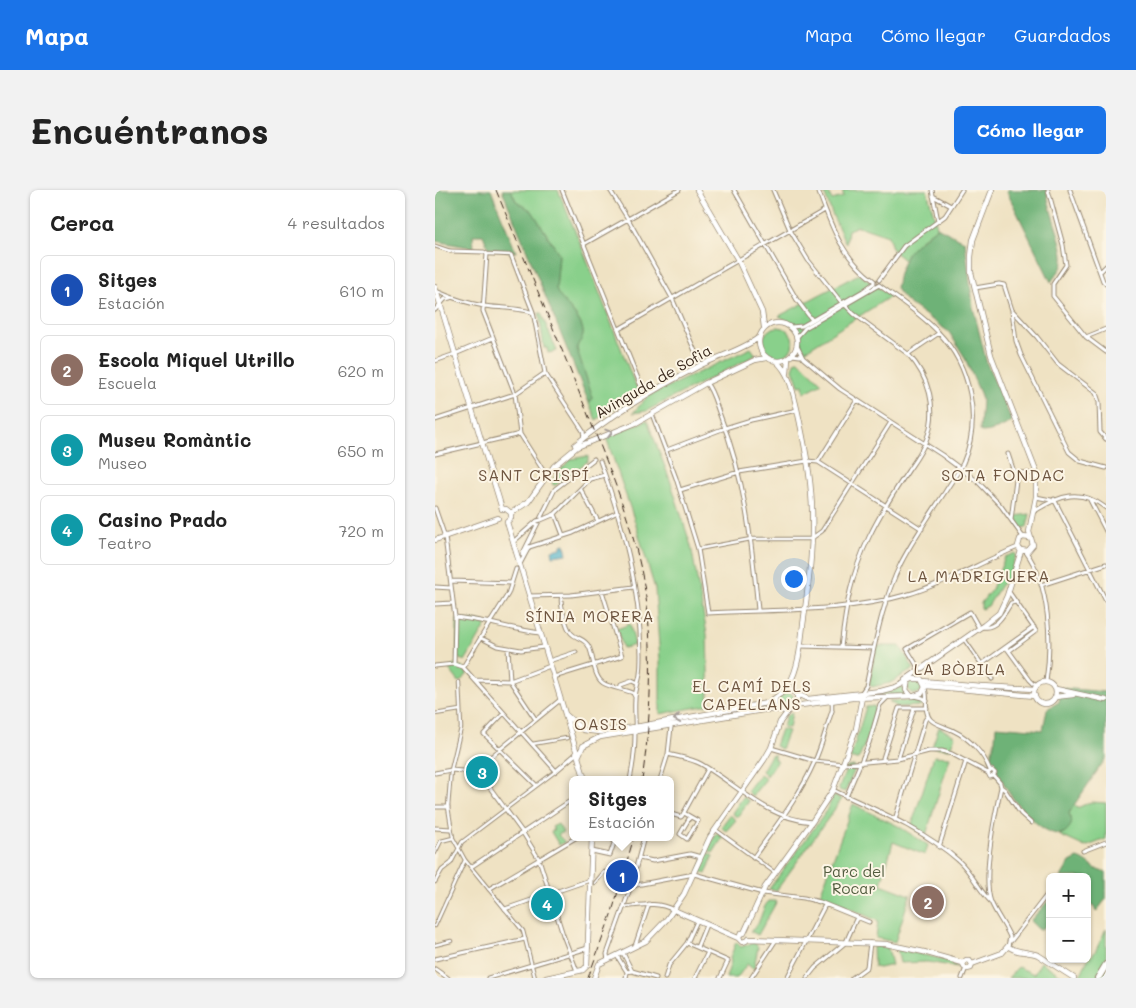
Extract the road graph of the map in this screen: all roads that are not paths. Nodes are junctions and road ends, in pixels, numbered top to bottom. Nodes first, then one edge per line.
1 (562, 190) edge
2 (610, 190) edge
3 (679, 190) edge
4 (697, 190) edge
5 (734, 190) edge
6 (773, 190) edge
7 (818, 190) edge
8 (932, 190) edge
9 (962, 190) edge
10 (992, 190) edge
11 (1048, 190) edge
12 (1070, 190) edge
13 (933, 196) junction
14 (951, 206) junction
15 (825, 210) junction
16 (628, 219) junction
17 (938, 221) junction
18 (790, 230) junction
19 (585, 244) junction
20 (764, 245) junction
21 (435, 246) edge
22 (450, 251) joint
23 (487, 254) junction
24 (511, 255) joint
25 (738, 260) junction
26 (1106, 266) edge
27 (1100, 272) junction
28 (876, 283) junction
29 (1106, 284) edge
30 (975, 288) junction
31 (435, 290) edge
32 (451, 298) junction
33 (672, 298) junction
34 (531, 303) junction
35 (440, 304) junction
36 (844, 304) junction
37 (483, 306) junction
38 (525, 310) junction
39 (1012, 310) junction
40 (435, 311) edge
41 (762, 312) junction
42 (534, 313) junction
43 (812, 320) junction
44 (775, 322) junction
45 (764, 327) junction
46 (791, 327) junction
47 (619, 329) junction
48 (1106, 329) edge
49 (939, 333) junction
50 (797, 337) junction
51 (1086, 337) junction
52 (493, 338) junction
53 (758, 338) junction
54 (797, 346) junction
55 (1106, 352) edge
56 (455, 354) junction
57 (908, 354) junction
58 (790, 356) junction
59 (801, 356) junction
60 (766, 358) junction
61 (435, 361) edge
62 (776, 361) junction
63 (701, 366) junction
64 (545, 373) junction
65 (787, 375) junction
66 (706, 383) junction
67 (515, 394) junction
68 (646, 397) junction
69 (857, 400) junction
70 (471, 408) junction
71 (797, 410) junction
72 (652, 414) junction
73 (435, 420) edge
74 (891, 422) junction
75 (725, 428) junction
76 (520, 434) junction
77 (583, 438) junction
78 (1106, 439) edge
79 (482, 443) junction
80 (925, 444) junction
81 (667, 450) junction
82 (435, 454) edge
83 (566, 454) junction
84 (1008, 454) dead end
85 (593, 459) dead end
86 (600, 461) dead end
87 (807, 461) junction
88 (818, 462) junction
89 (960, 467) junction
90 (1106, 468) edge
91 (739, 472) junction
92 (1017, 472) junction
93 (1037, 474) junction
94 (546, 475) junction
95 (605, 475) junction
96 (852, 483) junction
97 (581, 490) junction
98 (680, 490) junction
99 (1036, 497) junction
100 (1053, 500) junction
101 (1090, 500) junction
102 (886, 505) junction
103 (435, 508) edge
104 (1106, 508) edge
105 (502, 509) junction
106 (1035, 511) junction
107 (617, 512) junction
108 (511, 513) junction
109 (555, 514) junction
110 (498, 518) junction
111 (1011, 520) junction
112 (598, 521) junction
113 (507, 522) junction
114 (922, 528) junction
115 (1106, 531) edge
116 (563, 535) junction
117 (445, 536) junction
118 (1023, 537) junction
119 (751, 539) junction
120 (812, 539) junction
121 (435, 540) edge
122 (513, 542) junction
123 (698, 549) junction
124 (1024, 552) junction
125 (522, 555) dead end
126 (520, 564) junction
127 (1106, 564) edge
128 (1089, 569) junction
129 (516, 570) dead end
130 (451, 581) junction
131 (512, 583) junction
132 (1041, 585) junction
133 (634, 587) junction
134 (435, 588) edge
135 (451, 588) junction
136 (602, 591) junction
137 (1009, 592) junction
138 (529, 596) junction
139 (562, 596) junction
140 (886, 600) junction
141 (1005, 601) junction
142 (1106, 601) edge
143 (1015, 602) junction
144 (435, 604) edge
145 (453, 604) junction
146 (845, 606) junction
147 (806, 609) junction
148 (758, 610) junction
149 (455, 617) junction
150 (489, 622) junction
151 (980, 628) junction
152 (1033, 628) junction
153 (540, 633) junction
154 (481, 638) junction
155 (964, 639) junction
156 (801, 646) junction
157 (544, 647) junction
158 (841, 647) junction
159 (1006, 647) junction
160 (508, 648) junction
161 (874, 648) junction
162 (1009, 651) junction
163 (576, 652) dead end
164 (549, 663) junction
165 (454, 664) junction
166 (982, 664) junction
167 (595, 665) junction
168 (435, 666) edge
169 (925, 666) junction
170 (461, 667) junction
171 (918, 670) junction
172 (554, 677) junction
173 (792, 677) junction
174 (908, 679) junction
175 (992, 679) dead end
176 (475, 680) junction
177 (922, 680) junction
178 (510, 681) junction
179 (459, 682) dead end
180 (1046, 682) junction
181 (637, 685) junction
182 (866, 686) junction
183 (926, 687) junction
184 (620, 688) junction
185 (1036, 688) junction
186 (627, 690) junction
187 (784, 690) junction
188 (1056, 690) junction
189 (795, 692) junction
190 (871, 692) junction
191 (1076, 694) junction
192 (862, 695) junction
193 (913, 696) junction
194 (1035, 696) junction
195 (635, 697) junction
196 (775, 697) junction
197 (889, 697) junction
198 (1055, 697) junction
199 (560, 700) junction
200 (832, 700) junction
201 (1106, 700) edge
202 (927, 701) junction
203 (794, 706) junction
204 (927, 708) junction
205 (914, 709) junction
206 (460, 710) junction
207 (779, 710) junction
208 (789, 710) junction
209 (832, 711) joint
210 (504, 713) junction
211 (435, 714) edge
212 (565, 714) junction
213 (929, 716) junction
214 (536, 720) junction
215 (780, 722) junction
216 (671, 726) junction
217 (635, 729) junction
218 (585, 730) junction
219 (522, 732) junction
220 (571, 739) junction
221 (588, 742) junction
222 (532, 744) junction
223 (583, 746) junction
224 (771, 748) junction
225 (500, 750) junction
226 (669, 754) junction
227 (577, 756) junction
228 (914, 756) junction
229 (898, 759) junction
230 (884, 760) junction
231 (815, 761) junction
232 (965, 761) junction
233 (861, 762) junction
234 (844, 764) junction
235 (709, 769) junction
236 (451, 770) junction
237 (477, 770) junction
238 (556, 771) junction
239 (989, 772) junction
240 (435, 773) edge
241 (584, 776) edge
242 (631, 776) edge
243 (662, 776) edge
244 (537, 785) junction
245 (1001, 787) junction
246 (833, 790) junction
247 (742, 793) junction
248 (846, 797) junction
249 (569, 802) edge
250 (435, 807) edge
251 (448, 807) junction
252 (506, 809) junction
253 (684, 813) junction
254 (674, 815) edge
255 (689, 817) junction
256 (783, 817) junction
257 (895, 820) junction
258 (812, 822) junction
259 (1031, 823) dead end
260 (435, 828) edge
261 (451, 829) junction
262 (715, 829) junction
263 (523, 833) junction
264 (453, 838) junction
265 (570, 841) edge
266 (592, 841) edge
267 (615, 841) edge
268 (643, 841) edge
269 (1106, 842) edge
270 (939, 847) junction
271 (458, 848) junction
272 (592, 851) junction
273 (1083, 851) dead end
274 (435, 853) edge
275 (701, 857) junction
276 (639, 858) junction
277 (753, 858) junction
278 (539, 859) junction
279 (465, 860) junction
280 (471, 867) junction
281 (610, 872) dead end
282 (775, 873) junction
283 (694, 874) junction
284 (435, 882) edge
285 (593, 882) junction
286 (989, 882) junction
287 (979, 884) junction
288 (631, 886) junction
289 (489, 890) junction
290 (763, 893) junction
291 (549, 894) junction
292 (1046, 896) edge
293 (992, 903) junction
294 (649, 904) junction
295 (825, 905) junction
296 (624, 907) junction
297 (505, 909) junction
298 (674, 910) junction
299 (857, 917) junction
300 (697, 921) junction
301 (869, 922) dead end
302 (706, 925) junction
303 (435, 926) edge
304 (744, 933) junction
305 (739, 938) junction
306 (525, 939) junction
307 (748, 939) junction
308 (776, 940) junction
309 (807, 940) junction
310 (451, 941) dead end
311 (846, 942) junction
312 (687, 943) junction
313 (870, 944) junction
314 (435, 945) edge
315 (1009, 945) junction
316 (697, 947) junction
317 (589, 948) junction
318 (634, 948) junction
319 (708, 952) junction
320 (623, 953) junction
321 (570, 954) junction
322 (617, 956) junction
323 (435, 959) edge
324 (608, 960) junction
325 (963, 963) junction
326 (973, 964) junction
327 (532, 965) junction
328 (1106, 965) edge
329 (966, 968) junction
330 (435, 969) edge
331 (577, 971) junction
332 (632, 971) junction
333 (627, 972) junction
334 (448, 978) edge
335 (488, 978) edge
336 (535, 978) edge
337 (546, 978) edge
338 (594, 978) edge
339 (626, 978) edge
340 (657, 978) edge
341 (665, 978) edge
342 (695, 978) edge
343 (720, 978) edge
344 (751, 978) edge
345 (787, 978) edge
346 (807, 978) edge
347 (853, 978) edge
348 (962, 978) edge
349 (1074, 978) edge
350 (1098, 978) edge

1 - 19 street
2 - 16 street
3 - 16 street
4 - 25 street
5 - 20 street
6 - 18 street
7 - 15 street
8 - 13 street
9 - 14 street
10 - 30 street
11 - 51 street
12 - 27 street
13 - 14 street
13 - 17 street
14 - 17 street
15 - 18 street
15 - 28 street
16 - 19 street
16 - 33 street
17 - 28 street
18 - 20 street
18 - 36 street
19 - 47 street
20 - 25 street
20 - 43 street
21 - 22 street
22 - 23 street
23 - 24 street
23 - 37 street
24 - 34 street
25 - 33 street
25 - 41 street
26 - 27 street
27 - 29 street
28 - 36 street
28 - 49 street
30 - 39 street
30 - 93 street
31 - 32 street
31 - 35 street
32 - 35 street
32 - 37 street
33 - 47 street
33 - 63 street
34 - 38 street
34 - 42 street
35 - 40 street
35 - 56 street
36 - 43 street
36 - 50 street
36 - 57 street
37 - 38 street
37 - 52 street
38 - 42 street
39 - 78 street
39 - 90 street
41 - 44 street
41 - 45 street
42 - 64 street
43 - 46 street
44 - 45 street
44 - 46 street
45 - 53 street
46 - 50 street
47 - 68 street
48 - 51 street
49 - 57 street
49 - 89 street
50 - 54 street
51 - 55 street
52 - 56 street
52 - 67 street
53 - 60 street
53 - 63 street, Avinguda de Sofia
54 - 58 street
54 - 59 street
56 - 61 street
56 - 70 street
57 - 80 street
58 - 59 street
58 - 62 street
58 - 65 street
59 - 69 street
60 - 62 street
60 - 66 street, Avinguda de Sofia
62 - 65 street
63 - 68 street, Avinguda de Sofia
64 - 67 street
64 - 77 street
65 - 71 street
66 - 72 street, Avinguda de Sofia
66 - 75 street
67 - 70 street
67 - 76 street
68 - 77 street, Avinguda de Sofia
69 - 74 street
69 - 88 street
70 - 73 street
70 - 79 street
71 - 75 street
71 - 87 street
72 - 81 street
83 -> 72 street, Avinguda de Sofia
74 - 80 street
74 - 96 street
75 - 81 street
75 - 91 street
76 - 79 street
76 - 94 street
77 - 83 street, Avinguda de Sofia
79 - 82 street
79 - 105 street
80 - 89 street
80 - 102 street
81 - 98 street
83 - 94 street, Avinguda de Sofia
84 - 92 street
85 - 125 street
86 - 95 street
87 - 88 street
87 - 91 street
87 - 120 street
88 - 96 street
89 - 111 street
89 - 114 street
91 - 98 street
91 - 119 street
92 - 93 street
92 - 111 street
93 - 99 street
94 - 108 street, Avinguda de Sofia
95 - 97 street
95 - 107 street
96 - 102 street
96 - 120 street
97 - 109 street
97 - 112 street
98 - 123 street
99 - 100 street
99 - 106 street
100 - 101 street
100 - 106 street
100 - 128 street
101 - 104 street
101 - 115 street
102 - 114 street
102 - 146 street
103 - 117 street
105 - 108 street
105 - 110 street
106 - 118 street
107 - 112 street
107 - 133 street
108 - 113 street
109 - 116 street
109 - 122 street
110 - 113 street
110 - 117 street
111 - 118 street
112 - 116 street
113 - 122 street
114 - 140 street
116 - 126 street
117 - 121 street
117 - 130 street
118 - 124 street
118 - 124 street
119 - 120 street
119 - 123 street
119 - 148 street
120 - 147 street
122 - 126 street
123 - 148 street
124 - 132 street
124 - 137 street
124 - 140 street
126 - 138 street
127 - 128 street
128 - 132 street
128 - 142 street
129 - 131 street
130 - 131 street
130 - 135 street
131 - 150 street
132 - 180 street
133 - 136 street
133 - 181 street
134 - 135 street
135 - 145 street
136 - 139 street
136 - 167 street
137 - 141 street
137 - 143 street
138 - 139 street
138 - 153 street
139 - 167 street
140 - 146 street
140 - 161 street
141 - 143 street
141 - 151 street
143 - 151 street
143 - 152 street
144 - 145 street
145 - 149 street
146 - 147 street
146 - 158 street
147 - 148 street
147 - 156 street
149 - 150 street
149 - 165 street
150 - 153 street
150 - 154 street
151 - 155 street
151 - 171 street
152 - 159 street
152 - 162 street
153 - 157 street
154 - 160 street
154 - 170 street
155 - 166 street
155 - 169 street
156 - 158 street
156 - 173 street
157 - 160 street
157 - 164 street
158 - 161 street
159 - 162 street
159 - 166 street
160 - 178 street
161 - 182 street
162 - 185 street
163 - 164 street
164 - 172 street
164 - 178 street
165 - 168 street
165 - 170 street
166 - 175 street
167 - 172 street
167 - 184 street
169 - 171 street
169 - 177 street
170 - 176 street
171 - 174 street
172 - 199 street
173 - 187 street
173 - 189 street
174 - 177 street
174 - 190 street
174 - 193 street
176 - 178 street
176 - 210 street
177 - 183 street
177 - 185 street
178 - 214 street
179 - 206 street
180 - 185 street
180 - 188 street
181 - 184 street
181 - 186 street
181 - 195 street
182 - 190 street
182 - 192 street
183 - 193 street
183 - 194 street
183 - 202 street
184 - 186 street
185 - 194 street
186 - 195 street
187 - 189 street
187 - 196 street
188 - 191 street
188 - 198 street
189 - 192 street
189 - 203 street
190 - 192 street
191 - 198 street
191 - 201 street
192 - 197 street
192 - 200 street
192 - 234 street
193 - 197 street
193 - 202 street
194 - 198 street
195 - 217 street
196 - 207 street
196 -> 217 street
197 - 233 street
199 - 212 street
199 - 214 street
200 - 203 street
200 - 209 street
202 - 204 street
203 - 208 street
204 - 205 street
204 - 213 street
205 - 229 street
205 - 230 street
206 - 211 street
206 - 236 street
207 - 208 street
207 - 215 street
207 - 216 street
208 - 215 street
209 - 231 street
210 - 219 street
210 - 225 street
212 - 218 street
212 - 220 street
213 - 228 street
213 - 239 street
214 - 219 street
215 - 224 street
216 - 217 street
216 - 226 street
217 - 218 street
217 - 221 street
217 - 242 street
218 - 220 street
218 - 221 street
219 - 222 street
219 - 225 street
220 - 222 street
220 - 223 street
220 - 227 street
221 - 223 street
222 - 238 street
223 - 227 street
224 - 231 street
224 - 247 street
225 - 237 street
225 - 244 street
226 - 235 street
226 - 243 street
227 - 238 street
227 - 241 street
228 - 229 street
228 - 232 street
228 - 257 street
229 - 230 street
230 - 233 street
231 - 234 street
231 - 256 street
232 - 239 street
232 - 270 street
233 - 234 street
233 - 248 street
234 - 246 street
235 - 247 street
235 - 253 street
236 - 237 street
236 - 240 street
236 - 251 street
237 - 252 street
238 - 244 street
239 - 245 street
244 - 252 street
245 - 259 street
245 - 286 street
246 - 248 street
246 - 258 street
247 - 256 street
247 - 262 street
248 - 257 street
249 - 263 street
250 - 251 street
251 - 261 street
252 - 263 street
252 - 271 street
253 - 254 street
253 - 255 street
255 - 255 street
256 - 258 street
256 - 277 street
257 - 270 street
258 - 282 street
260 - 261 street
261 - 264 street
262 - 275 street
262 - 277 street
263 - 278 street
263 - 280 street
264 - 271 street
264 - 274 street
265 - 278 street
266 - 272 street
267 - 272 street
268 - 276 street
269 - 273 street
270 - 287 street
271 - 279 street
271 - 284 street
272 - 285 street
275 - 276 street
275 - 283 street
276 - 288 street
277 - 282 street
278 - 289 street
278 - 291 street
279 - 280 street
279 - 303 street
280 - 289 street
281 - 285 street
282 - 290 street
283 - 288 street
283 - 290 street
283 - 298 street
285 - 291 street
285 - 317 street
286 - 287 street
286 - 293 street
287 - 293 street
288 - 296 street
289 - 297 street
290 - 295 street
290 - 304 street
291 - 297 street
291 - 321 street
292 - 315 street
293 - 315 street
294 - 296 street
294 - 298 street
294 - 318 street
295 - 299 street
295 - 309 street
296 - 324 street
297 - 306 street
298 - 300 street
298 - 318 street
299 - 301 street
299 - 311 street
300 - 302 street
300 - 312 street
302 - 305 street
302 - 316 street
304 - 305 street
304 - 307 street
305 - 307 street
306 - 323 street
306 - 327 street
307 - 308 street
308 - 309 street
308 - 344 street
309 - 311 street
309 - 345 street
310 - 314 street
311 - 313 street
311 - 346 street
312 - 316 street
312 - 341 street
313 - 325 street
313 - 347 street
315 - 326 street
315 - 349 street
316 - 319 street
317 - 321 street
317 - 331 street
318 - 320 street
319 - 342 street
319 - 343 street
320 - 322 street
320 - 332 street
321 - 327 street
321 - 331 street
322 - 324 street
322 - 333 street
324 - 338 street
325 - 326 street
325 - 329 street
326 - 329 street
327 - 335 street
327 - 336 street
328 - 350 highway
329 - 348 street
330 - 334 street
331 - 337 street
332 - 333 street
332 - 340 street
333 - 339 street

